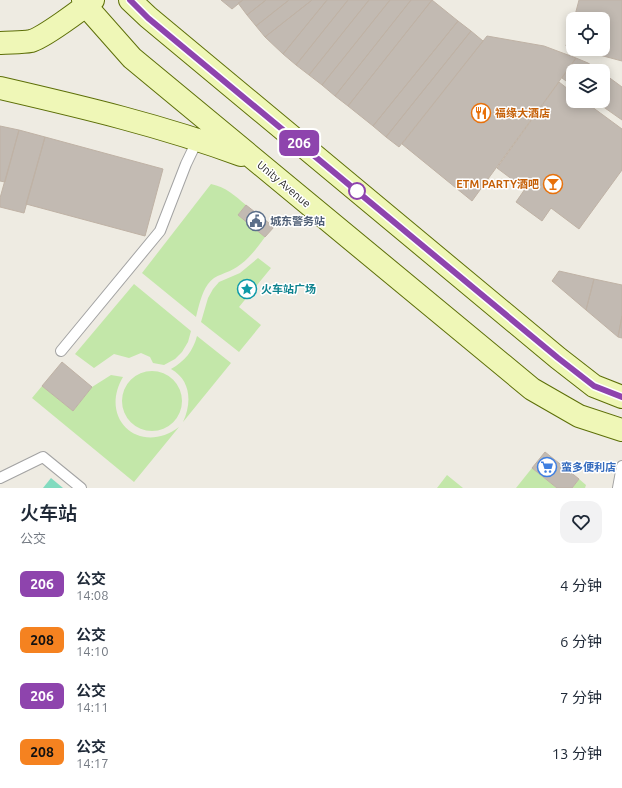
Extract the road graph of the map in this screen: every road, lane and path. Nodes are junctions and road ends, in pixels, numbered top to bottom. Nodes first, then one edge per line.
1 (130, 0) edge
2 (87, 2) edge
3 (0, 43) edge
4 (0, 88) edge
5 (204, 131) junction
6 (61, 351) dead end
7 (622, 397) edge
8 (622, 430) edge
9 (622, 466) edge
10 (0, 478) edge
11 (81, 488) edge
12 (618, 488) edge

1 - 7 main road
2 - 3 main road
2 - 5 main road
4 - 5 main road, Unity Avenue
5 - 6 lane
5 - 8 main road, Unity Avenue
9 - 12 lane
10 - 11 lane

